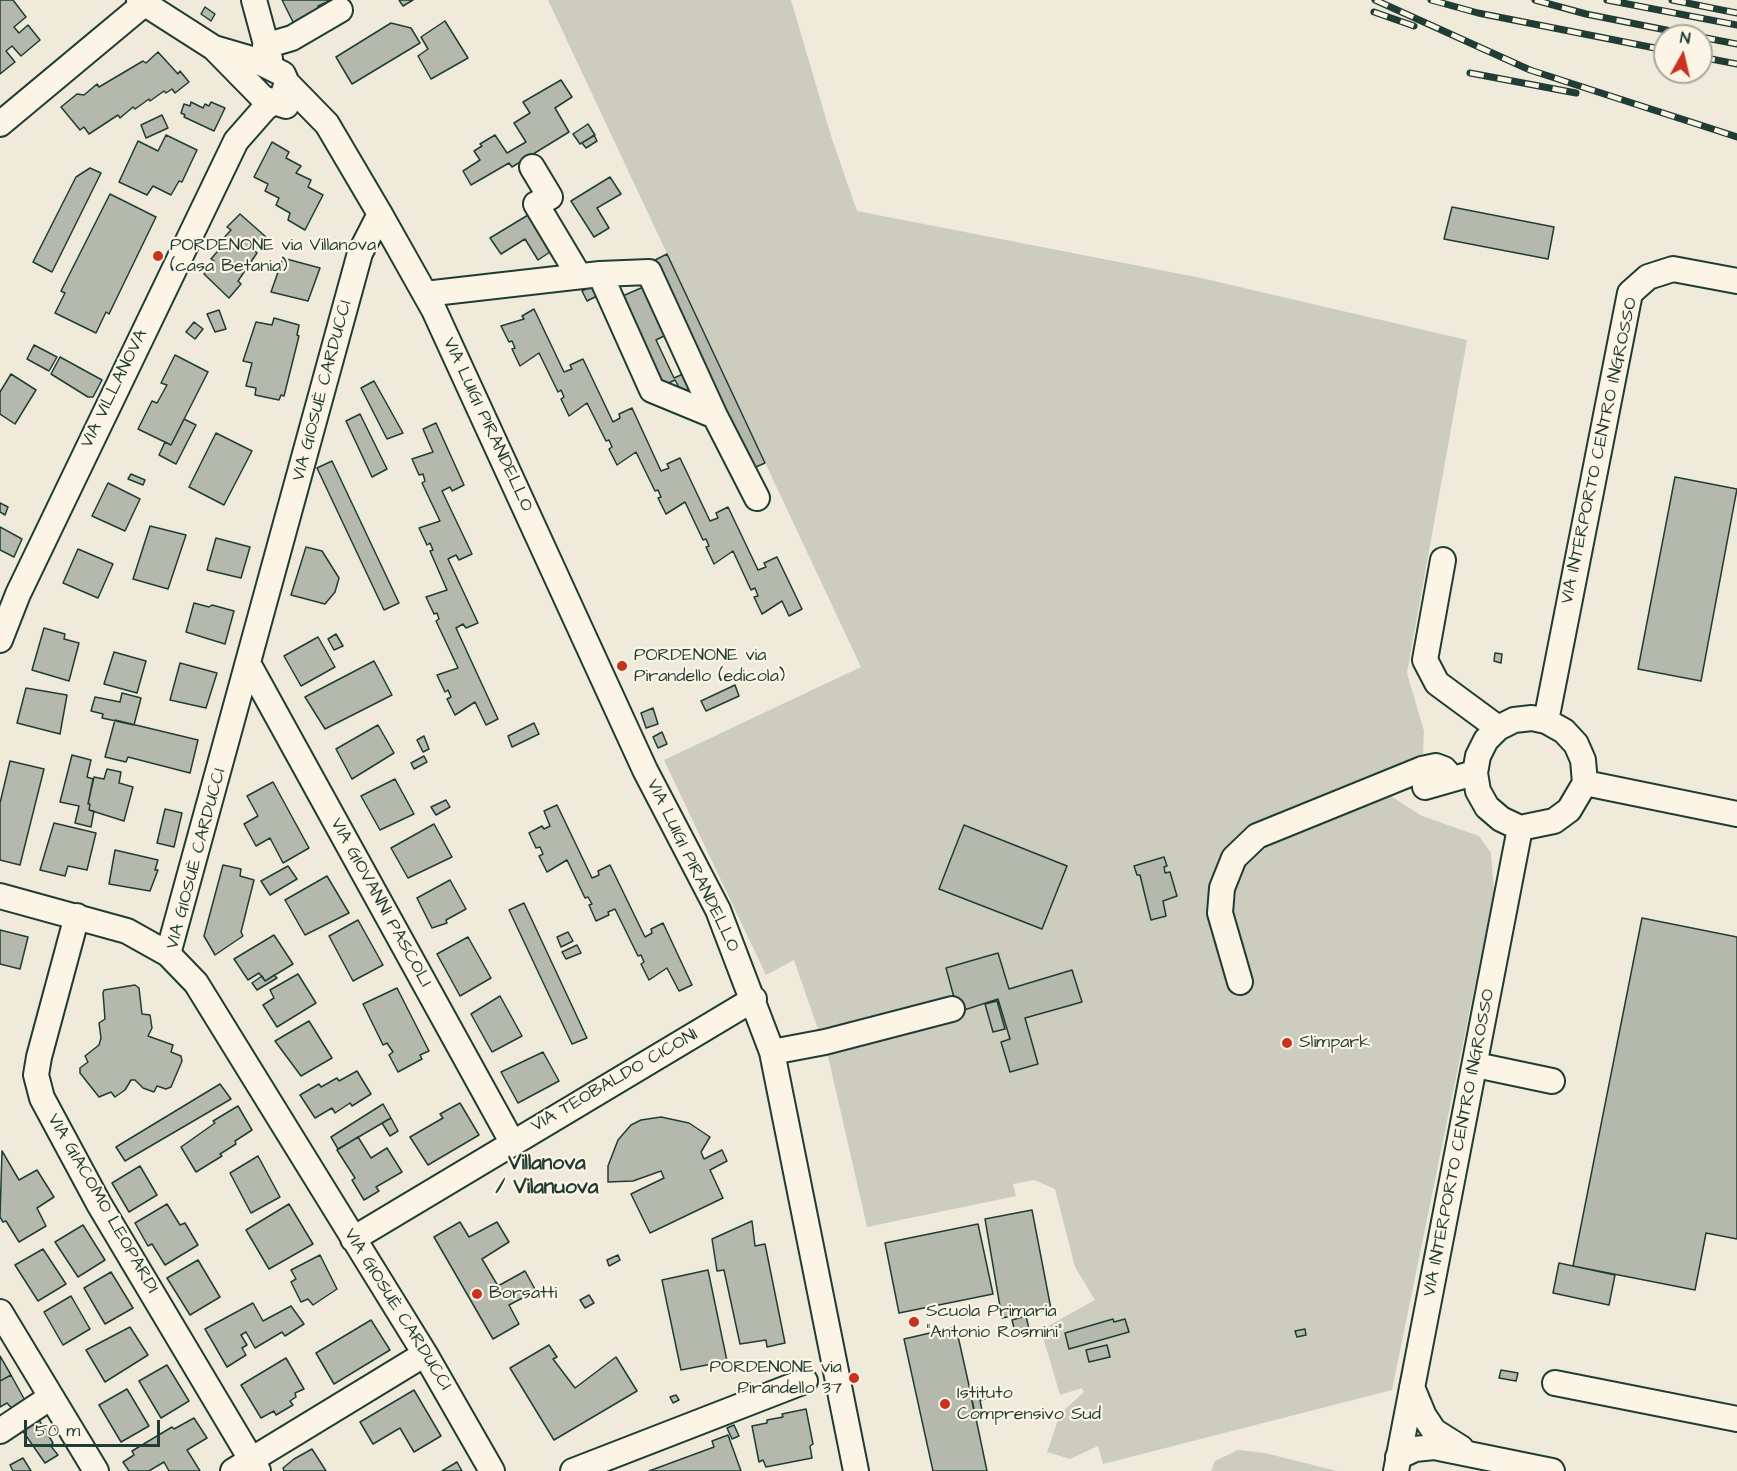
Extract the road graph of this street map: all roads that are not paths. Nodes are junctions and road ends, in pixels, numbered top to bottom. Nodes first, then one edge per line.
1 (254, 0) edge
2 (141, 2) edge
3 (340, 10) dead end
4 (265, 46) junction
5 (273, 86) junction
6 (0, 124) edge
7 (532, 167) dead end
8 (380, 214) junction
9 (589, 275) junction
10 (1737, 281) edge
11 (425, 294) junction
12 (715, 416) junction
13 (757, 498) dead end
14 (1443, 560) dead end
15 (0, 640) edge
16 (249, 665) junction
17 (1546, 721) junction
18 (1498, 728) junction
19 (1464, 776) junction
20 (1585, 783) junction
21 (1425, 787) dead end
22 (1737, 814) edge
23 (1520, 828) junction
24 (0, 896) edge
25 (77, 916) junction
26 (168, 954) junction
27 (1240, 982) dead end
28 (754, 999) junction
29 (952, 1009) dead end
30 (772, 1052) junction
31 (1476, 1065) junction
32 (1552, 1081) dead end
33 (512, 1142) junction
34 (353, 1239) junction
35 (0, 1312) edge
36 (425, 1354) junction
37 (805, 1381) dead end
38 (1555, 1383) dead end
39 (1412, 1387) junction
40 (51, 1397) junction
41 (1737, 1419) edge
42 (0, 1431) edge
43 (1468, 1453) junction
44 (1404, 1466) edge
45 (247, 1467) edge
46 (96, 1471) edge
47 (492, 1471) edge
48 (573, 1471) edge
49 (856, 1471) edge
50 (1552, 1471) edge

1 - 4 street
2 - 5 street, VIA LUIGI PIRANDELLO
2 - 6 street
3 - 4 street
4 - 5 street
5 - 8 street, VIA LUIGI PIRANDELLO
5 - 15 street, VIA VILLANOVA
7 - 9 street
8 - 11 street, VIA LUIGI PIRANDELLO
8 - 16 street, VIA GIOSUÈ CARDUCCI
9 - 11 street
9 - 12 street
9 - 12 street
10 - 17 street, VIA INTERPORTO CENTRO INGROSSO
11 - 28 street, VIA LUIGI PIRANDELLO
12 - 13 street
14 - 18 street
16 - 26 street, VIA GIOSUÈ CARDUCCI
16 - 33 street, VIA GIOVANNI PASCOLI
17 - 18 street
17 - 20 street
18 - 19 street
19 - 21 street
19 - 23 street
19 - 27 street
20 - 22 street
20 - 23 street
23 - 31 street, VIA INTERPORTO CENTRO INGROSSO
24 - 25 street
25 - 26 street
25 - 45 street, VIA GIACOMO LEOPARDI
26 - 34 street, VIA GIOSUÈ CARDUCCI
28 - 30 street, VIA LUIGI PIRANDELLO
28 - 33 street, VIA TEOBALDO CICONI
29 - 30 street
30 - 49 street, VIA LUIGI PIRANDELLO
31 - 32 street
31 - 39 street, VIA INTERPORTO CENTRO INGROSSO
33 - 34 street, VIA TEOBALDO CICONI
34 - 36 street, VIA GIOSUÈ CARDUCCI
35 - 40 street
36 - 45 street
36 - 47 street, VIA GIOSUÈ CARDUCCI
37 - 48 street
38 - 41 street
39 - 43 street
39 - 44 street, VIA INTERPORTO CENTRO INGROSSO
40 - 42 street
40 - 46 street
43 - 44 street, VIA INTERPORTO CENTRO INGROSSO
43 - 50 street, VIA INTERPORTO CENTRO INGROSSO

